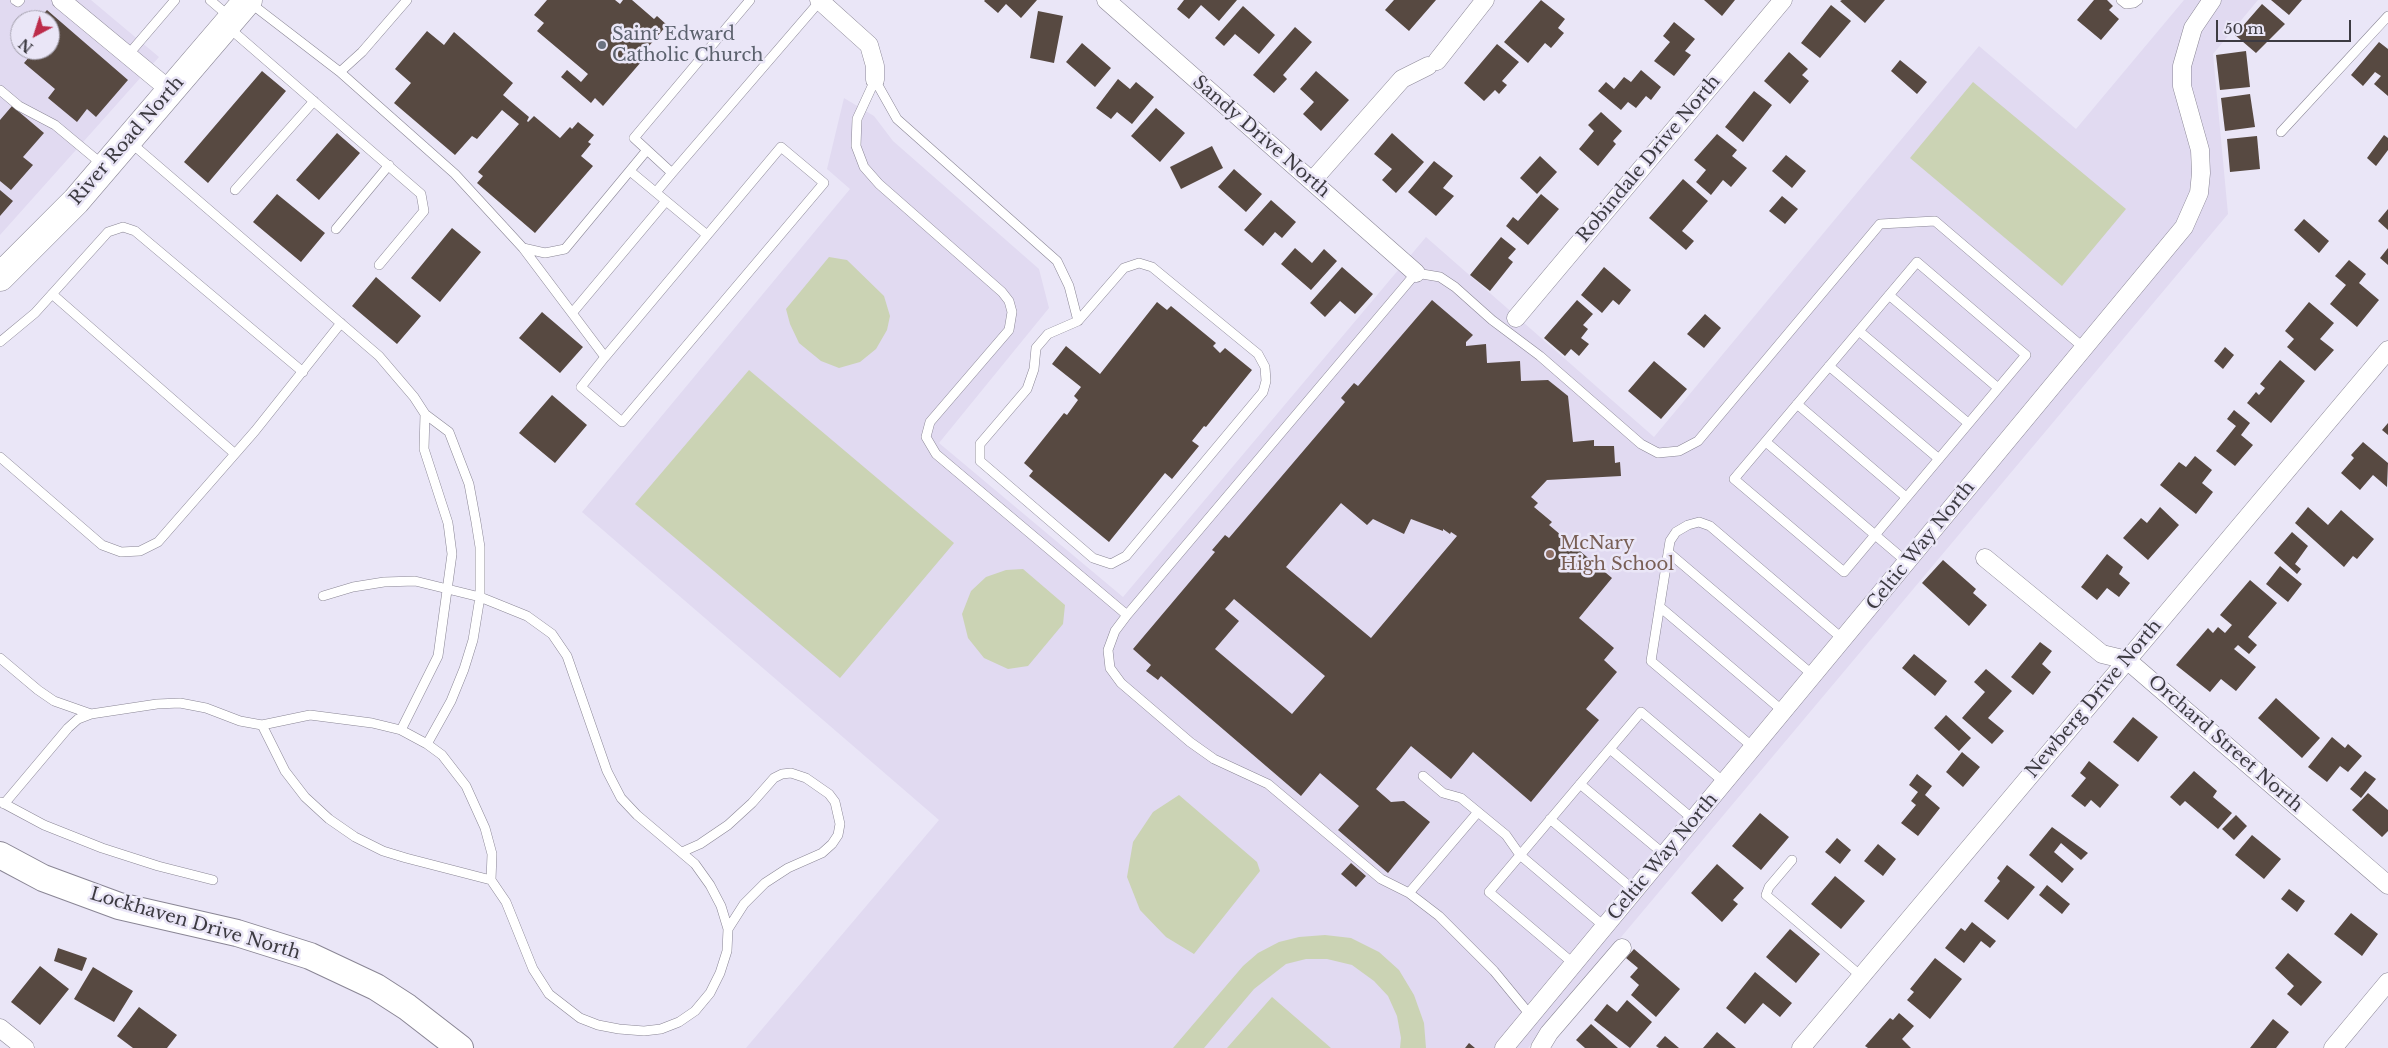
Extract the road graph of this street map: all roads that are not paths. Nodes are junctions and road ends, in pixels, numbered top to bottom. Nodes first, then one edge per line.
1 (16, 0) edge
2 (20, 0) edge
3 (62, 0) edge
4 (175, 0) edge
5 (210, 0) edge
6 (407, 0) edge
7 (1106, 0) edge
8 (1485, 0) edge
9 (1783, 0) edge
10 (2122, 0) edge
11 (2138, 0) edge
12 (2212, 0) edge
13 (748, 1) edge
14 (820, 1) edge
15 (238, 11) edge
16 (2388, 16) edge
17 (128, 55) junction
18 (340, 72) junction
19 (875, 80) junction
20 (0, 90) edge
21 (171, 91) junction
22 (314, 101) junction
23 (2281, 132) dead end
24 (129, 141) junction
25 (646, 150) junction
26 (389, 165) junction
27 (106, 167) junction
28 (630, 171) junction
29 (672, 173) junction
30 (1312, 181) junction
31 (235, 190) dead end
32 (656, 192) junction
33 (666, 201) junction
34 (336, 230) dead end
35 (707, 235) junction
36 (523, 248) junction
37 (379, 265) dead end
38 (1416, 273) junction
39 (0, 277) edge
40 (52, 294) junction
41 (1889, 295) junction
42 (573, 312) junction
43 (1516, 318) dead end
44 (1078, 321) junction
45 (341, 322) junction
46 (1859, 331) junction
47 (0, 342) edge
48 (2084, 348) junction
49 (2388, 350) edge
50 (605, 357) junction
51 (1829, 366) junction
52 (303, 372) junction
53 (1998, 388) junction
54 (1797, 404) junction
55 (425, 414) junction
56 (1968, 423) junction
57 (1766, 442) junction
58 (234, 453) junction
59 (0, 457) edge
60 (1939, 459) junction
61 (1906, 497) junction
62 (1874, 535) junction
63 (1668, 552) junction
64 (1985, 558) dead end
65 (1908, 563) junction
66 (448, 589) junction
67 (323, 596) dead end
68 (480, 597) junction
69 (1660, 607) junction
70 (1127, 615) junction
71 (1844, 640) junction
72 (0, 658) edge
73 (2126, 660) junction
74 (1814, 676) junction
75 (1784, 712) junction
76 (91, 714) junction
77 (262, 725) junction
78 (401, 730) junction
79 (428, 744) junction
80 (1754, 748) junction
81 (1610, 749) junction
82 (1423, 776) dead end
83 (1724, 783) junction
84 (1580, 784) junction
85 (2, 803) edge
86 (1478, 812) junction
87 (1550, 820) junction
88 (1694, 820) junction
89 (682, 852) junction
90 (0, 855) edge
91 (1665, 855) junction
92 (1520, 856) junction
93 (1792, 860) dead end
94 (214, 880) dead end
95 (491, 880) junction
96 (2388, 885) edge
97 (1635, 891) junction
98 (1409, 894) junction
99 (1605, 927) junction
100 (728, 929) junction
101 (1622, 948) dead end
102 (1574, 964) junction
103 (1861, 976) junction
104 (2388, 982) edge
105 (1531, 1016) junction
106 (0, 1028) edge
107 (25, 1048) edge
108 (460, 1048) edge
109 (1504, 1048) edge
110 (1540, 1048) edge
111 (1800, 1048) edge
112 (2333, 1048) edge

1 - 2 lane
3 - 17 street
4 - 17 lane
5 - 15 lane
6 - 18 lane
7 - 30 street, Sandy Drive North
8 - 30 street
9 - 43 street, Robindale Drive North
10 - 11 lane
12 - 48 street, Celtic Way North
13 - 25 lane
14 - 19 street
14 - 29 lane
15 - 18 lane
15 - 21 main road, River Road North
15 - 22 lane
16 - 23 lane
17 - 21 street
18 - 36 lane
19 - 44 lane
19 - 70 lane
20 - 27 lane
21 - 24 main road, River Road North
22 - 26 lane
22 - 31 lane
24 - 27 main road, River Road North
24 - 45 lane
25 - 28 lane
25 - 29 lane
26 - 34 lane
26 - 37 lane
27 - 39 main road, River Road North
28 - 32 lane
28 - 36 lane
29 - 32 lane
30 - 38 street, Sandy Drive North
32 - 33 lane
33 - 35 lane
33 - 42 lane
35 - 50 lane
35 - 50 lane
36 - 42 lane
38 - 48 lane
38 - 70 lane
40 - 47 lane
40 - 52 lane
40 - 58 lane
41 - 46 lane
41 - 53 lane
41 - 53 lane
42 - 50 lane
44 - 44 lane
45 - 52 lane
45 - 55 lane
46 - 51 lane
46 - 56 lane
48 - 65 street, Celtic Way North
49 - 73 street, Newberg Drive North
51 - 54 lane
51 - 60 lane
52 - 58 lane
53 - 56 lane
54 - 57 lane
54 - 61 lane
55 - 66 lane
55 - 68 lane
56 - 60 lane
57 - 62 lane
57 - 62 lane
58 - 59 lane
60 - 61 lane
61 - 62 lane
62 - 65 lane
63 - 69 lane
63 - 71 lane
63 - 74 lane
64 - 73 street, Orchard Street North
65 - 71 street, Celtic Way North
66 - 67 lane
66 - 68 lane
66 - 78 lane
68 - 79 lane
68 - 89 lane
69 - 75 lane
69 - 80 lane
70 - 98 lane
71 - 74 street, Celtic Way North
72 - 76 lane
73 - 96 street, Orchard Street North
73 - 103 street, Newberg Drive North
74 - 75 street, Celtic Way North
75 - 80 street, Celtic Way North
76 - 77 lane
76 - 85 lane
77 - 78 lane
77 - 95 lane
78 - 79 lane
79 - 95 lane
80 - 83 street, Celtic Way North
81 - 83 lane
81 - 84 lane
81 - 88 lane
82 - 86 lane
83 - 88 street, Celtic Way North
84 - 87 lane
84 - 91 lane
85 - 94 lane
86 - 92 lane
86 - 98 lane
87 - 92 lane
87 - 97 lane
88 - 91 street, Celtic Way North
89 - 100 lane
89 - 100 lane
90 - 108 street, Lockhaven Drive North
91 - 97 street, Celtic Way North
92 - 99 lane
92 - 102 lane
93 - 103 lane
95 - 100 lane
97 - 99 street, Celtic Way North
98 - 105 lane
99 - 102 street, Celtic Way North
101 - 110 street
102 - 105 street, Celtic Way North
103 - 111 street, Newberg Drive North
104 - 112 street
105 - 109 street, Celtic Way North
106 - 107 street

